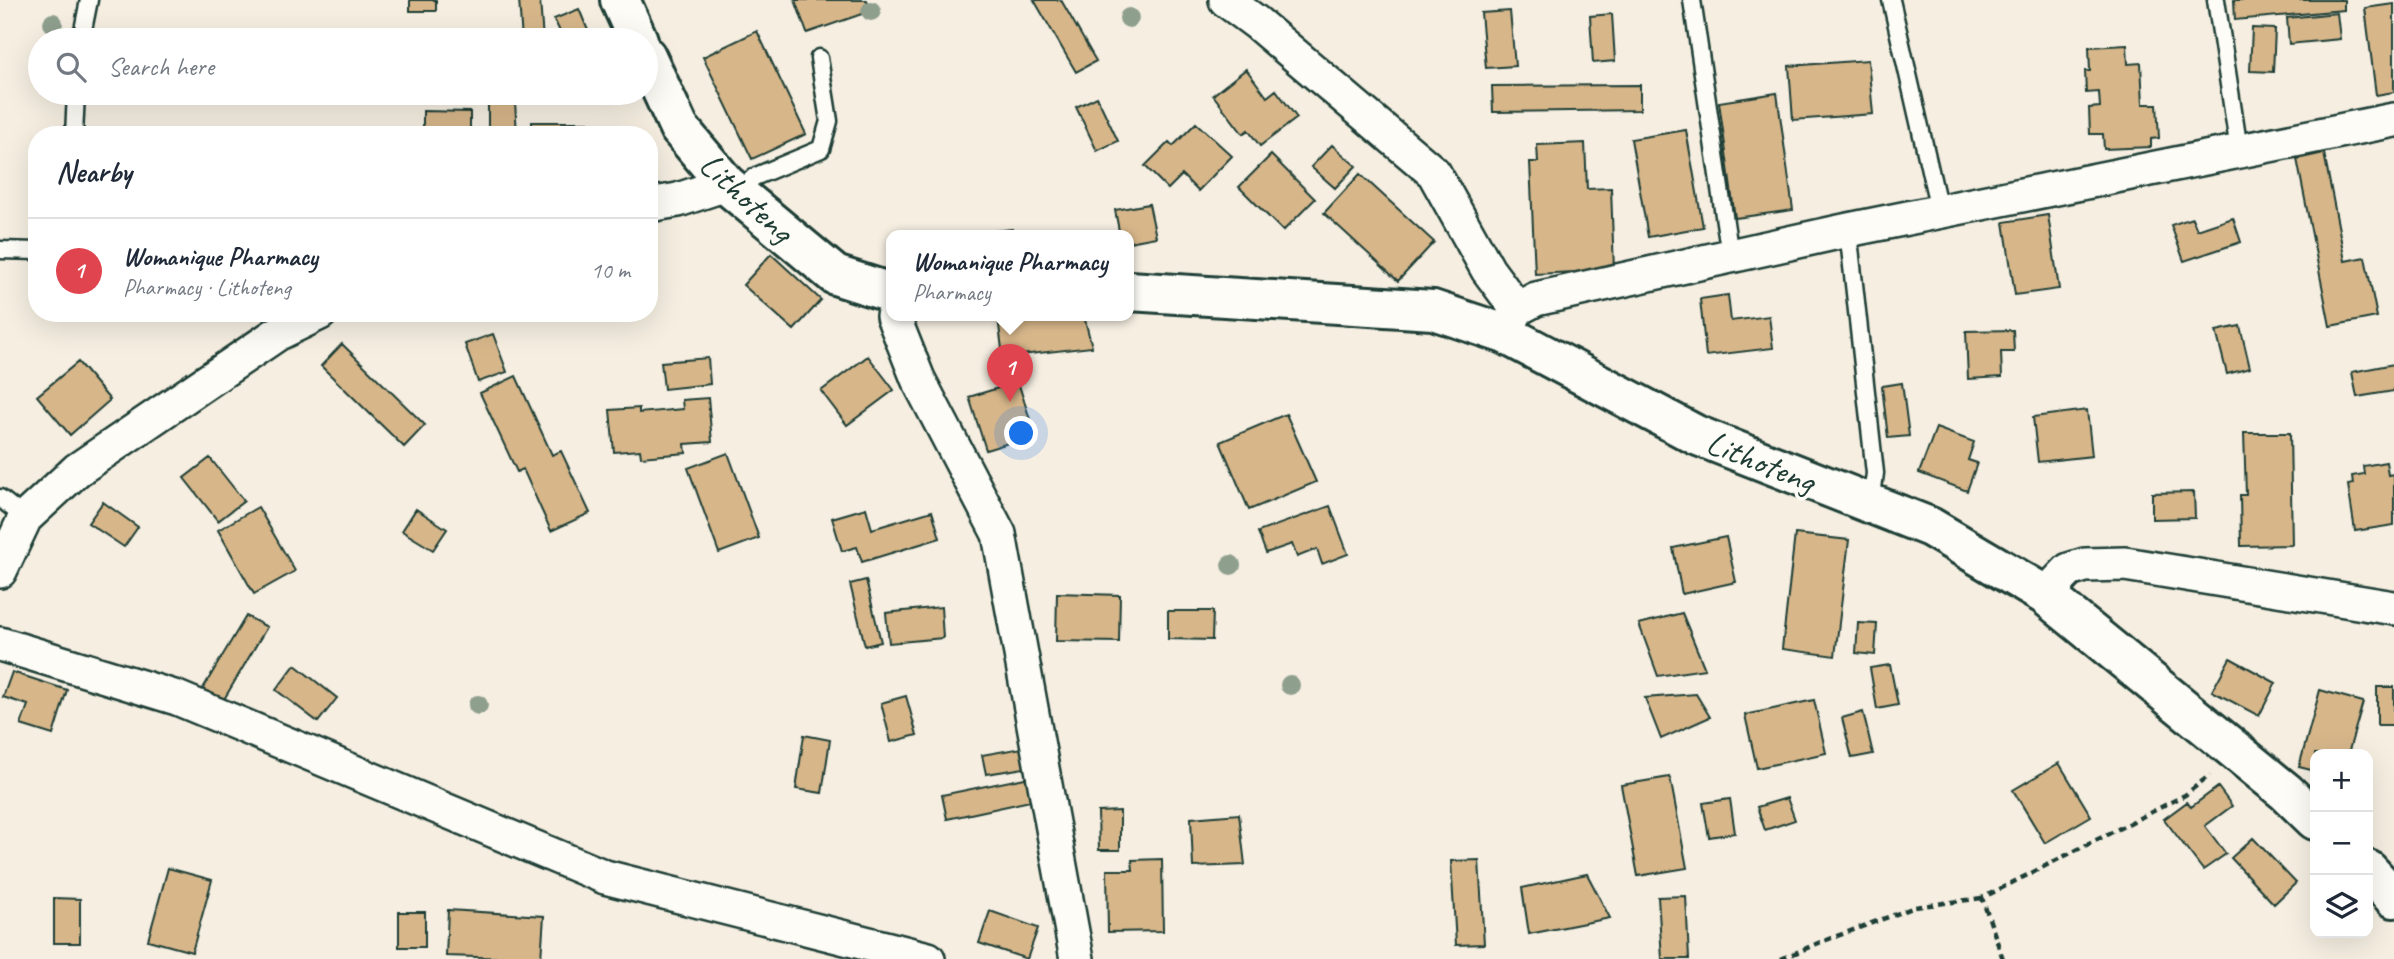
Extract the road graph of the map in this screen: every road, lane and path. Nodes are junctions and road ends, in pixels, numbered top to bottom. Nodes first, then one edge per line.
1 (89, 0) edge
2 (620, 0) edge
3 (1226, 0) edge
4 (1692, 0) edge
5 (1891, 0) edge
6 (2216, 0) edge
7 (83, 28) edge
8 (633, 28) edge
9 (819, 58) dead end
10 (658, 82) edge
11 (75, 105) edge
12 (2394, 120) edge
13 (74, 126) edge
14 (2239, 150) junction
15 (731, 189) junction
16 (658, 203) edge
17 (1940, 214) junction
18 (1847, 230) junction
19 (0, 250) edge
20 (28, 251) edge
21 (1730, 256) junction
22 (1134, 291) edge
23 (886, 300) edge
24 (896, 321) edge
25 (1511, 321) junction
26 (302, 322) edge
27 (1871, 504) junction
28 (13, 508) edge
29 (0, 571) edge
30 (2045, 594) junction
31 (2394, 608) edge
32 (0, 644) edge
33 (2238, 753) junction
34 (2310, 816) edge
35 (2373, 875) edge
36 (1982, 898) junction
37 (2394, 898) edge
38 (928, 959) edge
39 (1077, 959) edge
40 (1781, 959) edge
41 (2003, 959) edge

1 - 7 lane
2 - 8 main road
3 - 25 street
4 - 21 lane
5 - 17 lane
6 - 14 lane
9 - 15 lane
10 - 15 main road, Lithoteng
11 - 13 lane
12 - 14 street
14 - 17 street
15 - 16 street
15 - 23 main road, Lithoteng
17 - 18 street
18 - 21 street
18 - 27 lane
19 - 20 lane
21 - 25 street
22 - 25 main road, Lithoteng
24 - 39 street
25 - 27 main road, Lithoteng
26 - 28 street
27 - 30 main road, Lithoteng
28 - 29 street
30 - 31 street
30 - 33 main road, Lithoteng
32 - 38 street
33 - 34 main road, Lithoteng
33 - 36 path
35 - 37 main road
36 - 40 path
36 - 41 path

